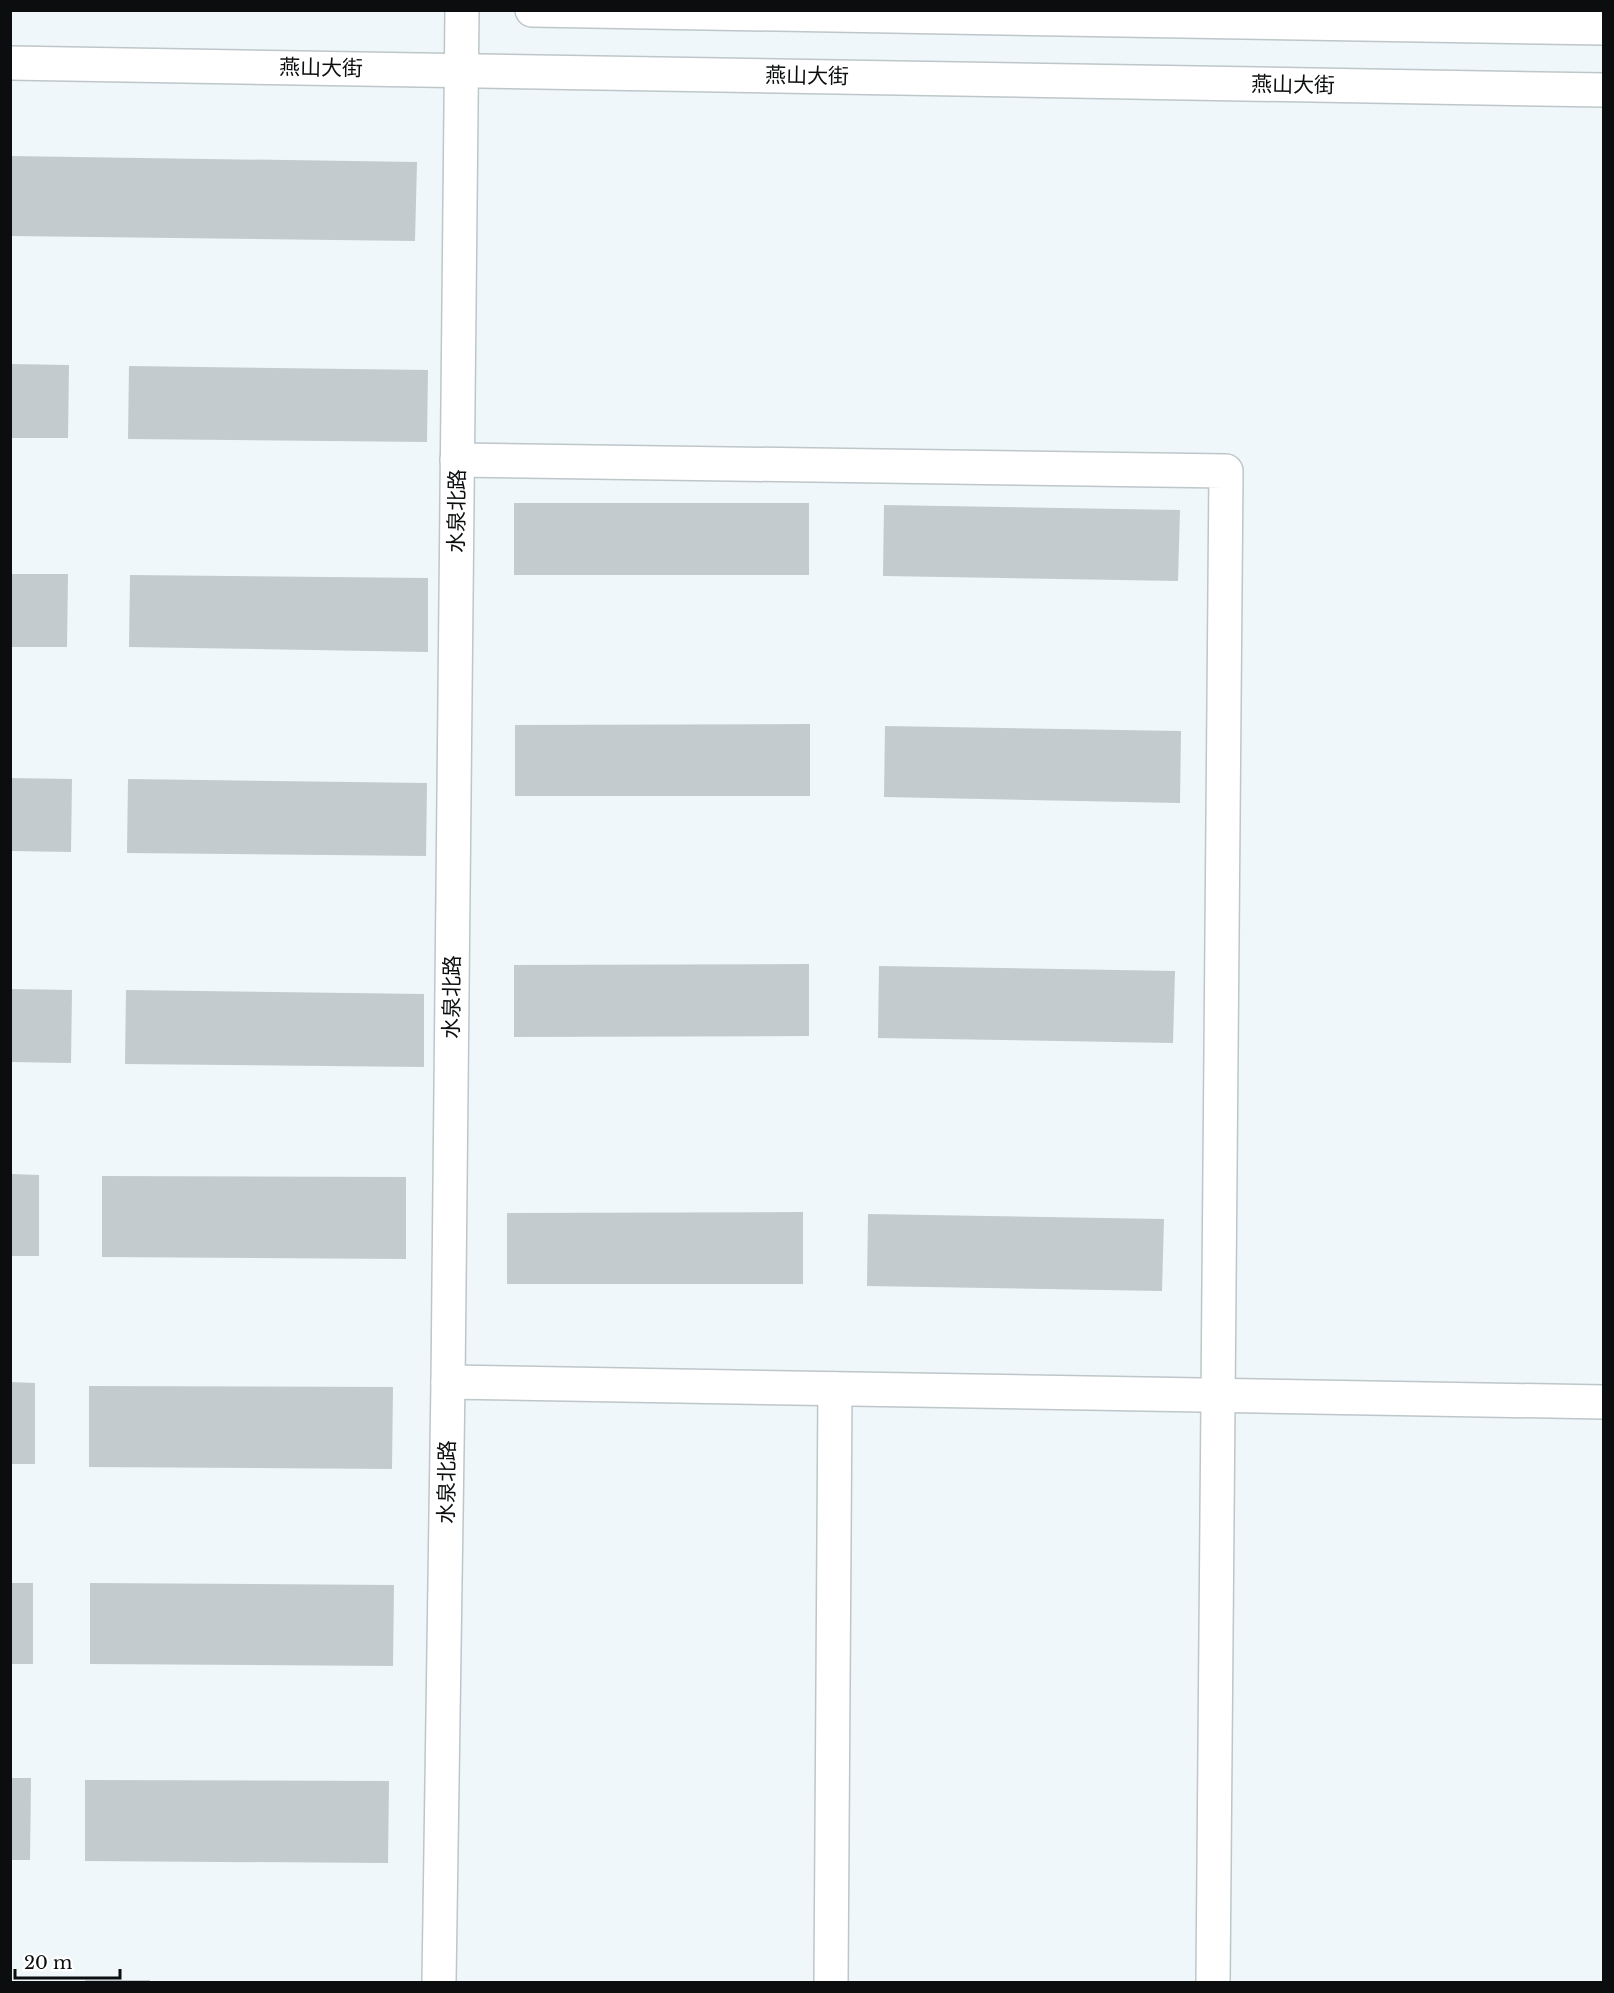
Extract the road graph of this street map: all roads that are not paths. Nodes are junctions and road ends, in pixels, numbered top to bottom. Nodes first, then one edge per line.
1 (462, 10) edge
2 (532, 10) edge
3 (1604, 28) edge
4 (10, 63) edge
5 (461, 70) junction
6 (1604, 90) edge
7 (457, 460) junction
8 (448, 1382) junction
9 (835, 1389) junction
10 (1218, 1395) junction
11 (1604, 1402) edge
12 (439, 1983) edge
13 (831, 1983) edge
14 (1213, 1983) edge

1 - 5 street, 水泉北路
2 - 3 street
4 - 5 street, 燕山大街
5 - 6 street, 燕山大街
5 - 7 street, 水泉北路
7 - 8 street, 水泉北路
7 - 10 street
8 - 9 street
8 - 12 street, 水泉北路
9 - 10 street
9 - 13 street
10 - 11 street
10 - 14 street

